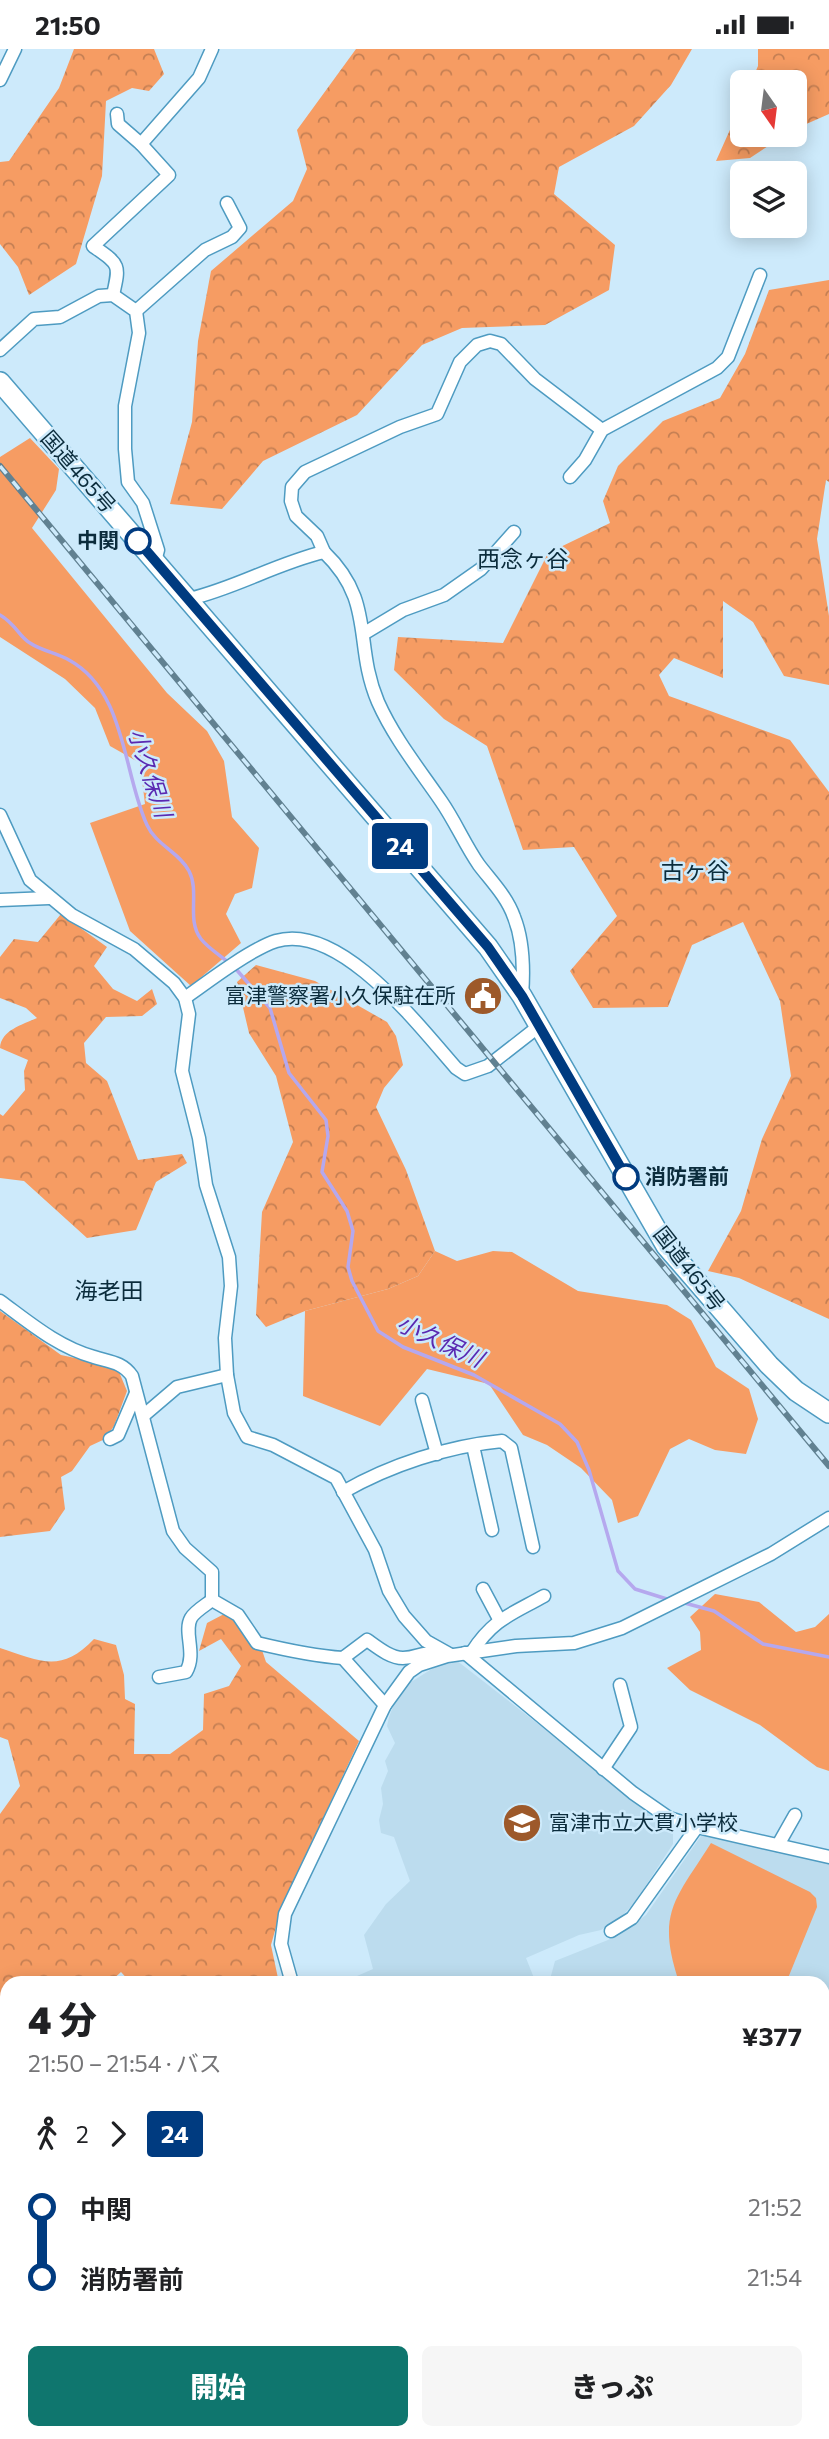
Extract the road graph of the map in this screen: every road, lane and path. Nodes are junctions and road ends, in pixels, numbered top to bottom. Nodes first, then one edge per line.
1 (15, 49) edge
2 (212, 49) edge
3 (0, 80) edge
4 (117, 114) dead end
5 (141, 144) junction
6 (227, 203) dead end
7 (760, 275) dead end
8 (113, 295) junction
9 (136, 311) junction
10 (0, 350) edge
11 (0, 382) edge
12 (602, 430) junction
13 (570, 478) dead end
14 (514, 532) dead end
15 (324, 552) junction
16 (155, 561) junction
17 (189, 599) junction
18 (363, 634) junction
19 (0, 815) edge
20 (49, 898) junction
21 (0, 900) edge
22 (522, 996) junction
23 (185, 998) junction
24 (538, 1027) junction
25 (0, 1301) edge
26 (227, 1375) junction
27 (136, 1393) junction
28 (422, 1400) dead end
29 (829, 1413) edge
30 (143, 1416) junction
31 (110, 1439) dead end
32 (473, 1446) junction
33 (437, 1454) junction
34 (343, 1492) junction
35 (829, 1518) edge
36 (492, 1530) dead end
37 (533, 1547) dead end
38 (483, 1589) dead end
39 (544, 1596) dead end
40 (212, 1600) junction
41 (499, 1619) junction
42 (468, 1652) junction
43 (449, 1656) junction
44 (343, 1658) junction
45 (159, 1677) dead end
46 (620, 1685) dead end
47 (385, 1705) junction
48 (603, 1769) junction
49 (795, 1815) dead end
50 (697, 1827) junction
51 (778, 1845) junction
52 (829, 1857) edge
53 (611, 1931) dead end
54 (290, 1976) edge

1 - 3 street
2 - 5 street
4 - 5 street
5 - 8 street
6 - 9 street
7 - 12 street
8 - 9 street
8 - 10 street
9 - 16 street
11 - 16 highway, 国道465号
12 - 13 street
12 - 15 street
14 - 18 street
15 - 17 street
15 - 18 street
16 - 17 highway, 国道465号
17 - 22 highway, 国道465号
18 - 22 street
19 - 20 street
20 - 21 street
20 - 23 street
22 - 24 highway, 国道465号
23 - 24 street
23 - 26 street
24 - 29 highway, 国道465号
25 - 27 street
26 - 30 street
26 - 34 street
27 - 30 street
27 - 31 street
28 - 33 street
30 - 40 street
32 - 33 street
32 - 36 street
32 - 37 street
33 - 34 street
34 - 43 street
35 - 42 street
38 - 41 street
39 - 41 street
40 - 44 street
40 - 45 street
41 - 42 street
42 - 43 street
42 - 48 street
43 - 44 street
43 - 47 street
44 - 47 street
46 - 48 street
47 - 54 street
48 - 50 street
49 - 51 street
50 - 51 street
50 - 53 street
51 - 52 street

